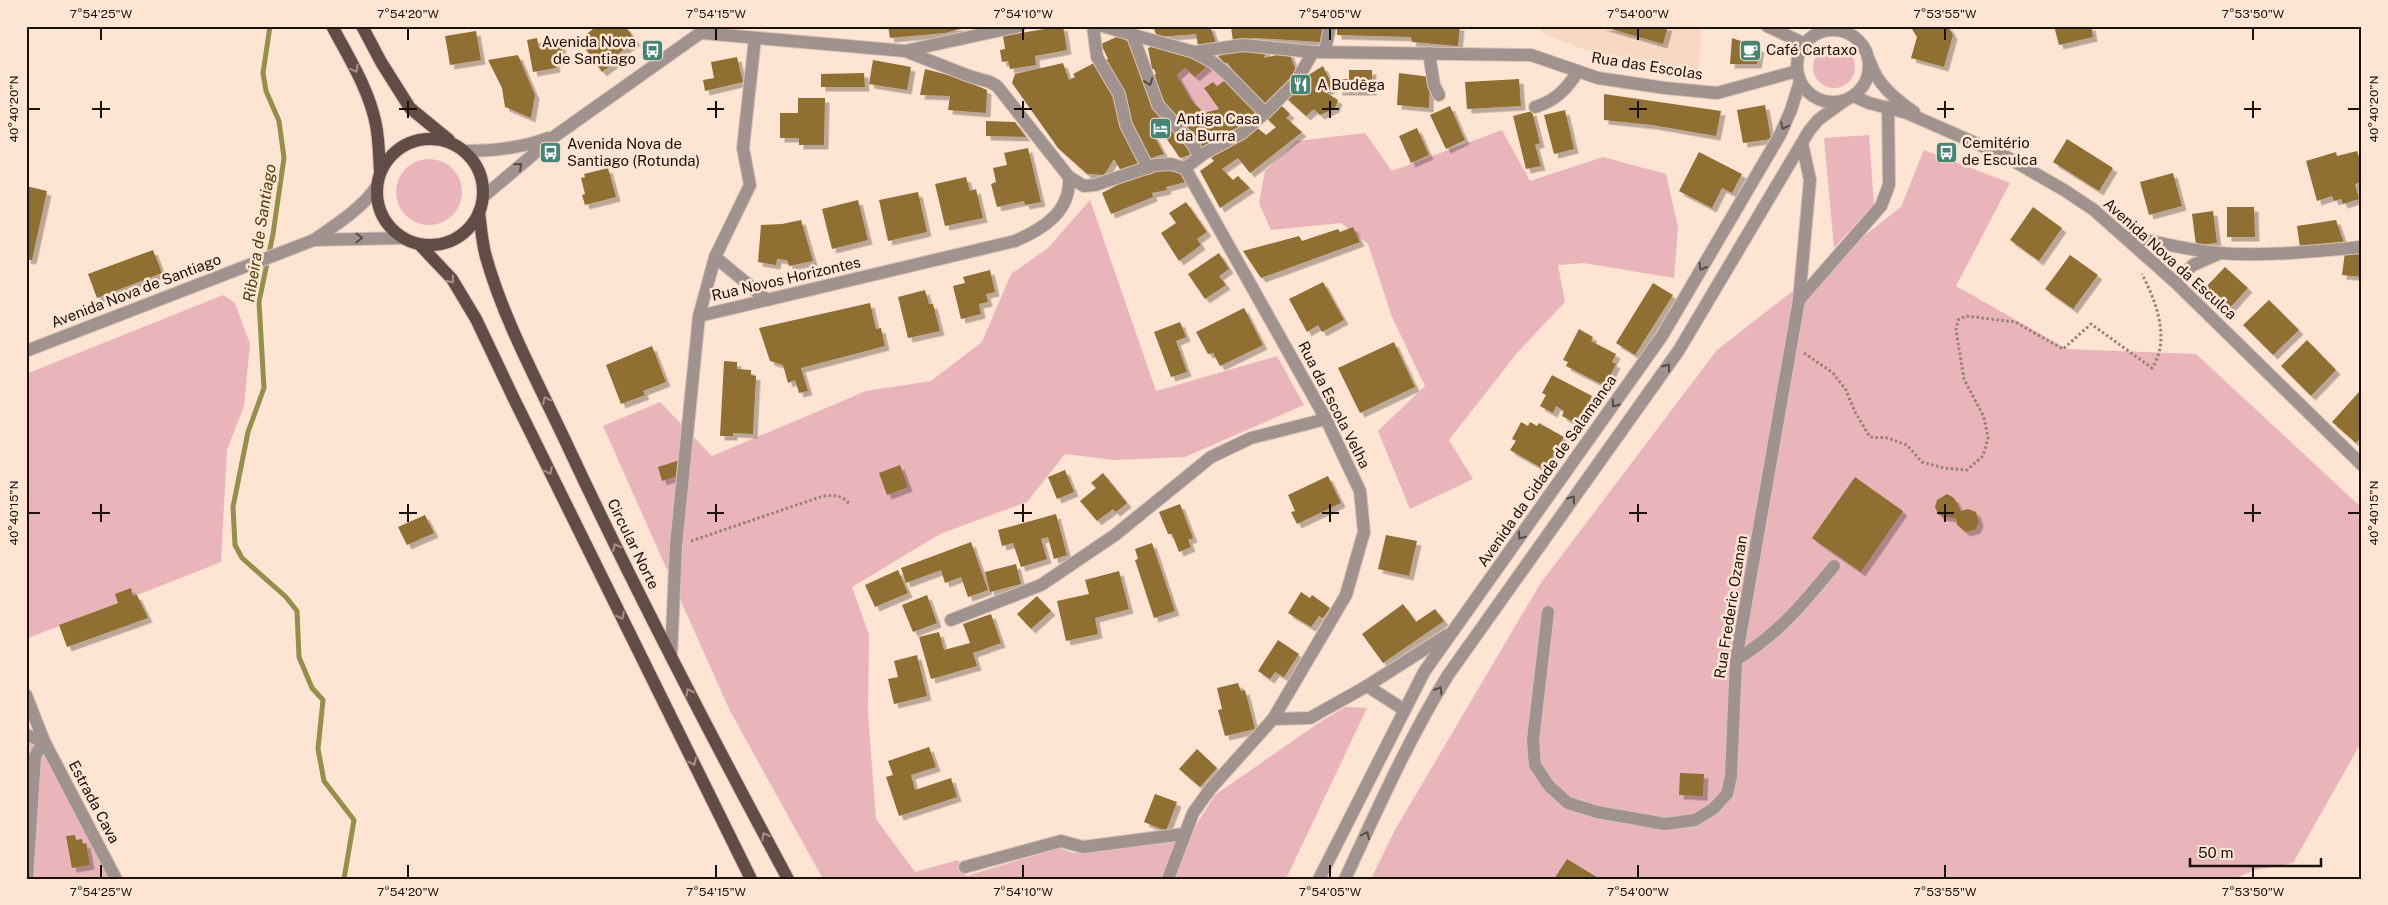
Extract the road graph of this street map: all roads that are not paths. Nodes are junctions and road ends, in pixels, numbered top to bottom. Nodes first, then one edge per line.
1 (332, 26) edge
2 (362, 26) edge
3 (1020, 26) edge
4 (1093, 26) edge
5 (1102, 26) edge
6 (1330, 26) edge
7 (1767, 26) edge
8 (1836, 28) edge
9 (706, 30) edge
10 (1127, 31) edge
11 (755, 38) junction
12 (1804, 44) junction
13 (905, 51) junction
14 (1319, 51) junction
15 (1194, 52) junction
16 (1429, 53) junction
17 (1868, 58) junction
18 (1578, 71) junction
19 (1799, 76) junction
20 (1439, 96) dead end
21 (1849, 98) junction
22 (1888, 106) junction
23 (1535, 107) dead end
24 (1265, 114) junction
25 (1926, 121) junction
26 (555, 136) junction
27 (1802, 143) junction
28 (459, 148) junction
29 (1199, 157) junction
30 (1148, 168) junction
31 (1186, 168) junction
32 (380, 171) junction
33 (1070, 178) junction
34 (377, 186) junction
35 (483, 197) junction
36 (479, 212) junction
37 (2122, 235) junction
38 (404, 238) junction
39 (314, 240) junction
40 (418, 244) junction
41 (2362, 247) edge
42 (2220, 253) junction
43 (715, 256) junction
44 (2175, 282) junction
45 (767, 300) junction
46 (1799, 300) junction
47 (699, 316) junction
48 (26, 351) edge
49 (1326, 419) junction
50 (2362, 465) edge
51 (1834, 566) dead end
52 (1548, 612) dead end
53 (951, 620) dead end
54 (1452, 631) junction
55 (671, 656) junction
56 (1736, 660) junction
57 (1367, 686) junction
58 (26, 695) edge
59 (1404, 709) junction
60 (1273, 719) junction
61 (26, 735) edge
62 (44, 740) junction
63 (1184, 834) junction
64 (966, 867) dead end
65 (27, 879) edge
66 (116, 879) edge
67 (751, 879) edge
68 (788, 879) edge
69 (1168, 879) edge
70 (1319, 879) edge
71 (1345, 879) edge

1 -> 32 main road
2 - 28 main road
3 - 13 street
4 - 30 street
5 - 10 street
6 - 14 street
7 - 12 street
8 - 12 street
8 - 17 street
9 - 11 street
9 - 26 street
10 - 15 street
10 -> 29 street
11 - 13 street
11 - 43 street, Rua Novos Horizontes
12 - 19 street
13 - 33 street
14 - 15 street, Rua das Escolas
14 - 16 street, Rua das Escolas
14 - 24 street
15 - 24 street
16 - 18 street, Rua das Escolas
16 - 20 street
17 - 21 street
17 - 25 street, Avenida Nova da Esculca
18 - 19 street, Rua das Escolas
18 - 23 street
19 - 21 street
19 -> 54 street, Avenida da Cidade de Salamanca
21 - 22 street, Avenida Nova da Esculca
21 - 27 street
22 - 25 street, Avenida Nova da Esculca
22 - 46 street
24 - 29 street
25 - 37 street, Avenida Nova da Esculca
26 - 28 street
35 -> 26 street
27 - 46 street, Rua Frederic Ozanan
71 -> 27 street
28 - 32 main road
28 - 35 main road
29 - 31 street
30 - 31 street
30 - 33 street
31 - 49 street, Rua da Escola Velha
32 - 34 main road
33 - 45 street, Rua Novos Horizontes
34 - 38 main road
34 - 39 street, Avenida Nova de Santiago
35 - 36 main road
36 - 40 main road
55 -> 36 main road, Circular Norte
37 - 42 street
37 - 44 street, Avenida Nova da Esculca
39 -> 38 street, Avenida Nova de Santiago
38 - 40 main road
39 - 48 street, Avenida Nova de Santiago
40 -> 67 main road
41 - 42 street
42 - 44 street
43 - 45 street
43 - 47 street, Rua Novos Horizontes
44 - 50 street, Avenida Nova da Esculca
45 - 47 street, Rua Novos Horizontes
46 - 56 street, Rua Frederic Ozanan
47 - 55 street
49 - 53 street
49 - 60 street, Rua da Escola Velha
51 - 56 street
52 - 56 street, Rua Frederic Ozanan
54 - 57 street
54 - 59 street, Avenida da Cidade de Salamanca
68 -> 55 main road, Circular Norte
57 - 59 street
57 - 60 street
58 - 62 street, Estrada Cava
59 - 70 street, Avenida da Cidade de Salamanca
60 - 63 street, Rua da Escola Velha
61 - 62 street
62 - 65 street
62 - 66 street, Estrada Cava
63 - 64 street
63 - 69 street, Rua da Escola Velha

